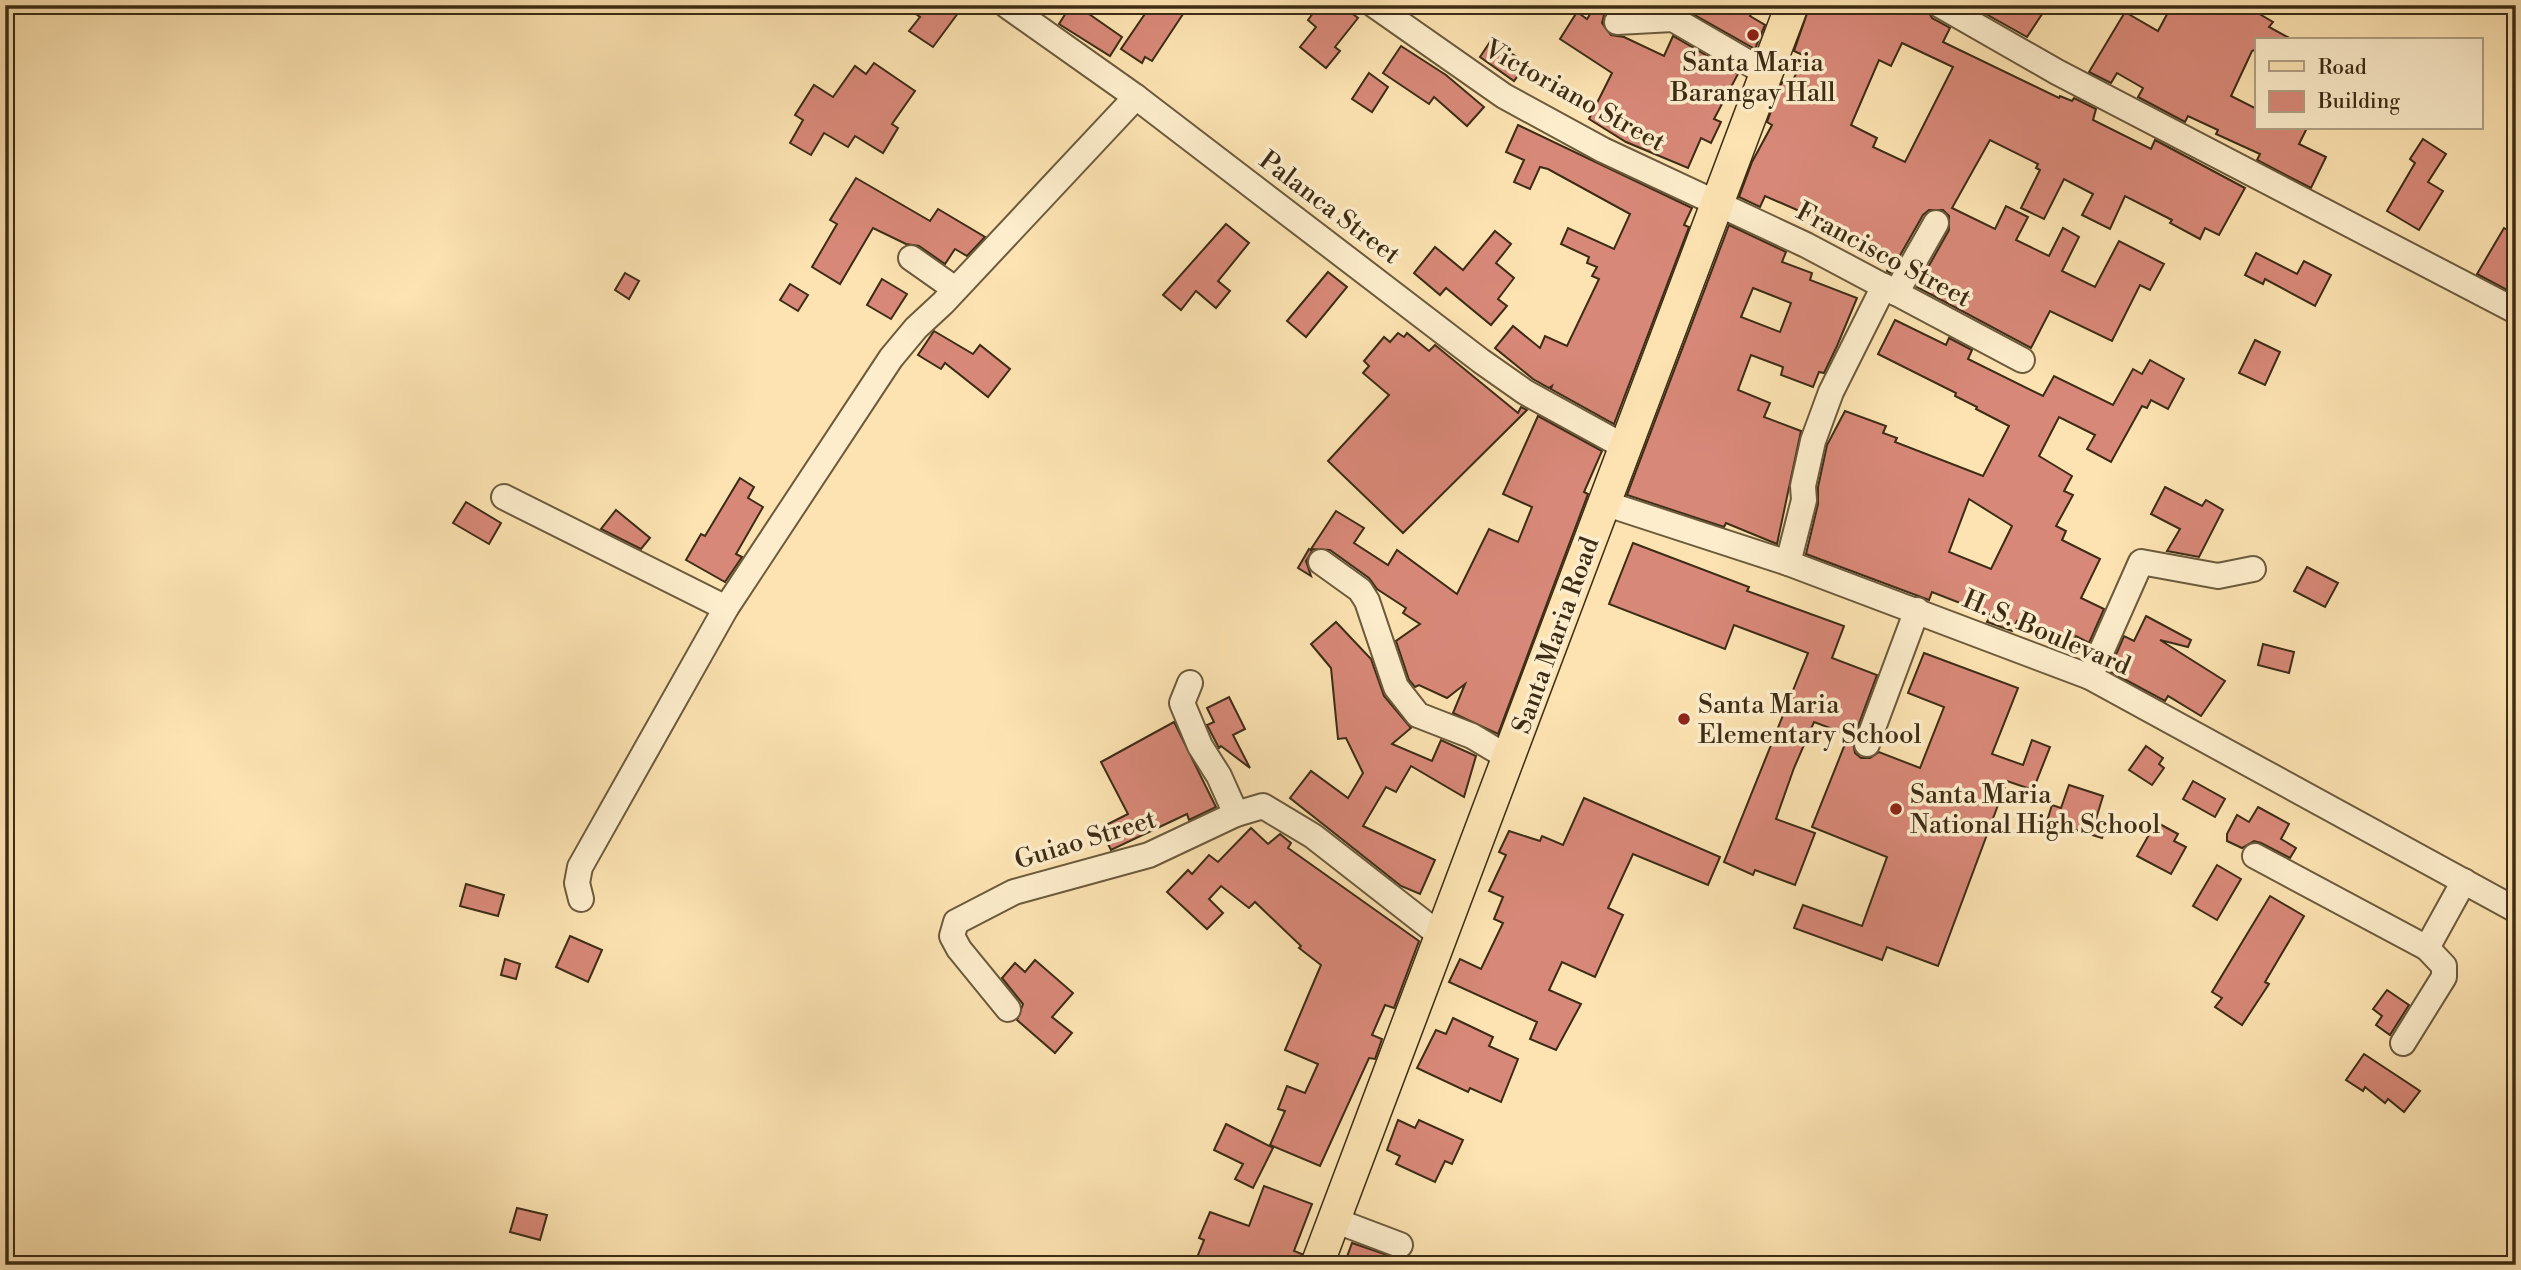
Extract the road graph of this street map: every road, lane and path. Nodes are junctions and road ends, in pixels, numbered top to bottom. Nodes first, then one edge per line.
1 (1006, 5) edge
2 (1374, 5) edge
3 (1792, 5) edge
4 (1940, 5) edge
5 (1617, 22) dead end
6 (1766, 74) junction
7 (1136, 97) junction
8 (1717, 202) junction
9 (1936, 223) dead end
10 (911, 258) dead end
11 (955, 289) junction
12 (1890, 290) junction
13 (2516, 301) edge
14 (2022, 360) dead end
15 (1625, 447) junction
16 (504, 498) dead end
17 (1604, 503) junction
18 (1321, 562) dead end
19 (1788, 563) junction
20 (2253, 569) dead end
21 (726, 608) junction
22 (1917, 610) junction
23 (2090, 677) junction
24 (1190, 684) dead end
25 (1867, 744) dead end
26 (1509, 758) junction
27 (1236, 814) junction
28 (2255, 856) dead end
29 (2465, 881) junction
30 (581, 899) dead end
31 (2516, 911) edge
32 (1441, 936) junction
33 (2427, 948) junction
34 (1008, 1009) dead end
35 (2403, 1043) dead end
36 (1334, 1220) junction
37 (1400, 1245) dead end
38 (1317, 1265) edge

1 - 7 street, Palanca Street
2 - 8 street, Victoriano Street
3 - 6 main road, Santa Maria Road
4 - 13 street
5 - 6 street
6 - 8 main road, Santa Maria Road
7 - 11 street
7 - 15 street, Palanca Street
8 - 12 street, Francisco Street
8 - 15 main road, Santa Maria Road
9 - 12 street
10 - 11 street
11 - 21 street
12 - 14 street, Francisco Street
12 - 19 street
15 - 17 main road, Santa Maria Road
16 - 21 street
17 - 19 street, H. S. Boulevard
17 - 26 main road, Santa Maria Road
18 - 26 street
19 - 22 street, H. S. Boulevard
20 - 23 street
21 - 30 street
22 - 23 street, H. S. Boulevard
22 - 25 street
23 - 29 street, H. S. Boulevard
24 - 27 street
26 - 32 main road, Santa Maria Road
27 - 32 street, Guiao Street
27 - 34 street, Guiao Street
28 - 33 street
29 - 31 street, H. S. Boulevard
29 - 33 street
32 - 36 main road, Santa Maria Road
33 - 35 street
36 - 37 street
36 - 38 main road, Santa Maria Road

